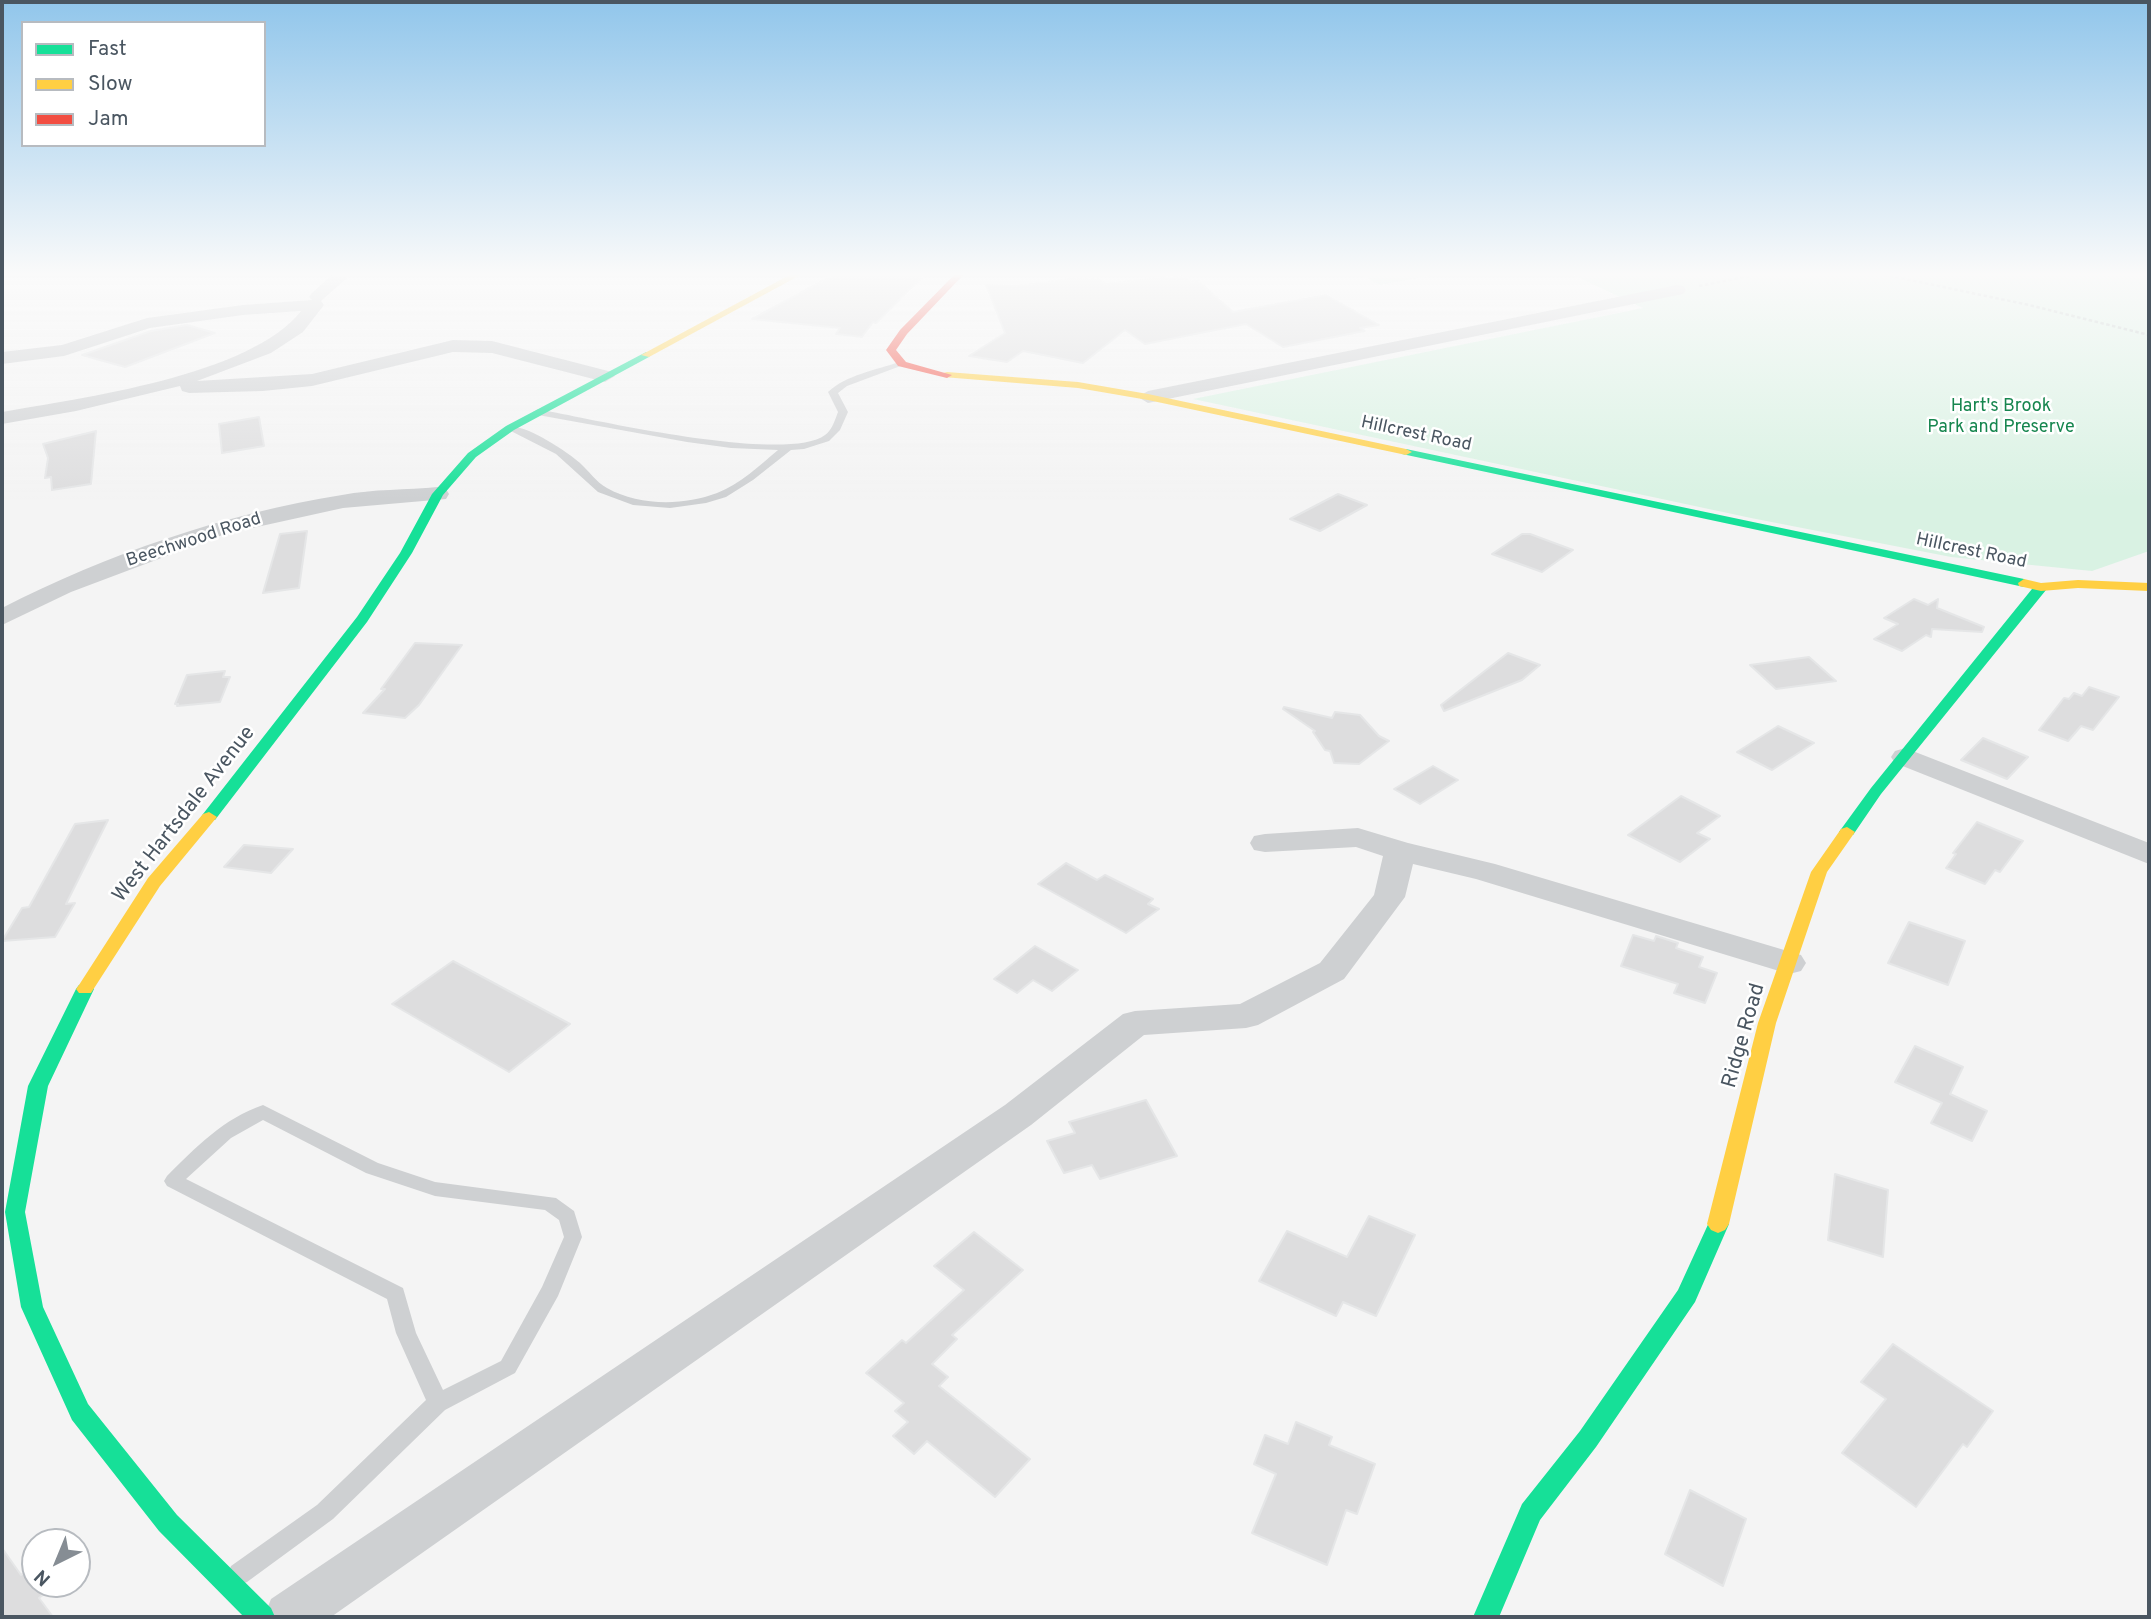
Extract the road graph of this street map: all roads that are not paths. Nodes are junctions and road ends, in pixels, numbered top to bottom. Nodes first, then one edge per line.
1 (72, 348) edge
2 (269, 348) edge
3 (447, 348) edge
4 (494, 348) edge
5 (659, 348) edge
6 (893, 348) edge
7 (1392, 348) edge
8 (2, 358) edge
9 (902, 364) junction
10 (605, 376) junction
11 (150, 388) junction
12 (1148, 397) junction
13 (538, 412) junction
14 (2, 418) edge
15 (510, 428) junction
16 (787, 447) junction
17 (438, 495) junction
18 (2149, 586) edge
19 (2041, 587) junction
20 (2, 618) edge
21 (1905, 757) junction
22 (1265, 843) dead end
23 (1399, 850) junction
24 (2149, 854) edge
25 (1789, 963) junction
26 (14, 1279) edge
27 (438, 1403) junction
28 (227, 1583) junction
29 (262, 1617) edge
30 (289, 1617) edge
31 (1486, 1617) edge

1 - 8 street
2 - 11 street
3 - 11 street
4 - 10 street
5 - 10 street, West Hartsdale Avenue
6 - 9 street
7 - 12 street
9 - 12 street, Hillcrest Road
9 - 16 lane
10 - 13 street, West Hartsdale Avenue
11 - 14 street
12 - 19 street, Hillcrest Road
13 - 15 street, West Hartsdale Avenue
13 - 16 lane
15 - 16 lane
15 - 17 street, West Hartsdale Avenue
17 - 20 street, Beechwood Road
17 - 26 street, West Hartsdale Avenue
18 - 19 street
19 - 21 street, Ridge Road
21 - 24 street
21 - 25 street, Ridge Road
22 - 23 street
23 - 25 street
23 - 30 street
25 - 31 street, Ridge Road
26 - 28 street, West Hartsdale Avenue
27 - 27 lane
27 - 28 lane
28 - 29 street, West Hartsdale Avenue

